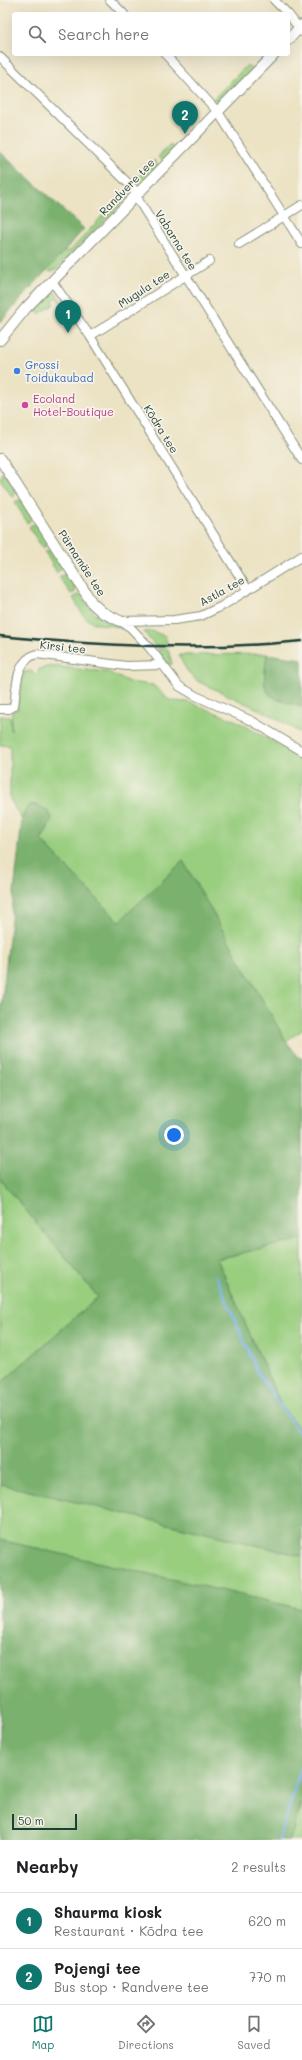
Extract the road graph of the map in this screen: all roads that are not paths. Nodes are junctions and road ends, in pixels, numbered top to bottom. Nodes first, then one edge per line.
1 (110, 0) edge
2 (274, 0) edge
3 (122, 12) edge
4 (286, 12) edge
5 (290, 16) edge
6 (301, 28) edge
7 (290, 38) edge
8 (167, 56) edge
9 (272, 56) edge
10 (0, 57) edge
11 (218, 112) junction
12 (136, 195) junction
13 (302, 205) edge
14 (284, 216) junction
15 (239, 244) dead end
16 (302, 244) edge
17 (209, 261) dead end
18 (186, 276) junction
19 (52, 281) junction
20 (15, 320) junction
21 (0, 330) edge
22 (90, 336) junction
23 (0, 340) edge
24 (0, 459) edge
25 (302, 460) edge
26 (302, 556) edge
27 (248, 590) junction
28 (120, 622) junction
29 (162, 665) junction
30 (0, 709) edge
31 (302, 751) edge

1 - 3 street
2 - 4 street
5 - 6 street
6 - 7 main road
8 - 11 street
9 - 11 main road, Randvere tee
10 - 12 street, Vabarna tee
11 - 12 main road, Randvere tee
11 - 14 street
12 - 18 street, Vabarna tee
12 - 19 main road, Randvere tee
13 - 14 street
14 - 15 street
14 - 16 street
17 - 18 street, Mugula tee
18 - 22 street, Mugula tee
18 - 25 street, Vabarna tee
19 - 20 main road, Randvere tee
19 - 22 street, Kõdra tee
20 - 21 main road
20 - 23 main road, Randvere tee
22 - 27 street, Kõdra tee
24 - 28 main road, Pärnamäe tee
26 - 27 street, Astla tee
27 - 28 street, Astla tee
28 - 29 street, Pärnamäe tee
29 - 30 street, Kirsi tee
29 - 31 street, Pärnamäe tee

